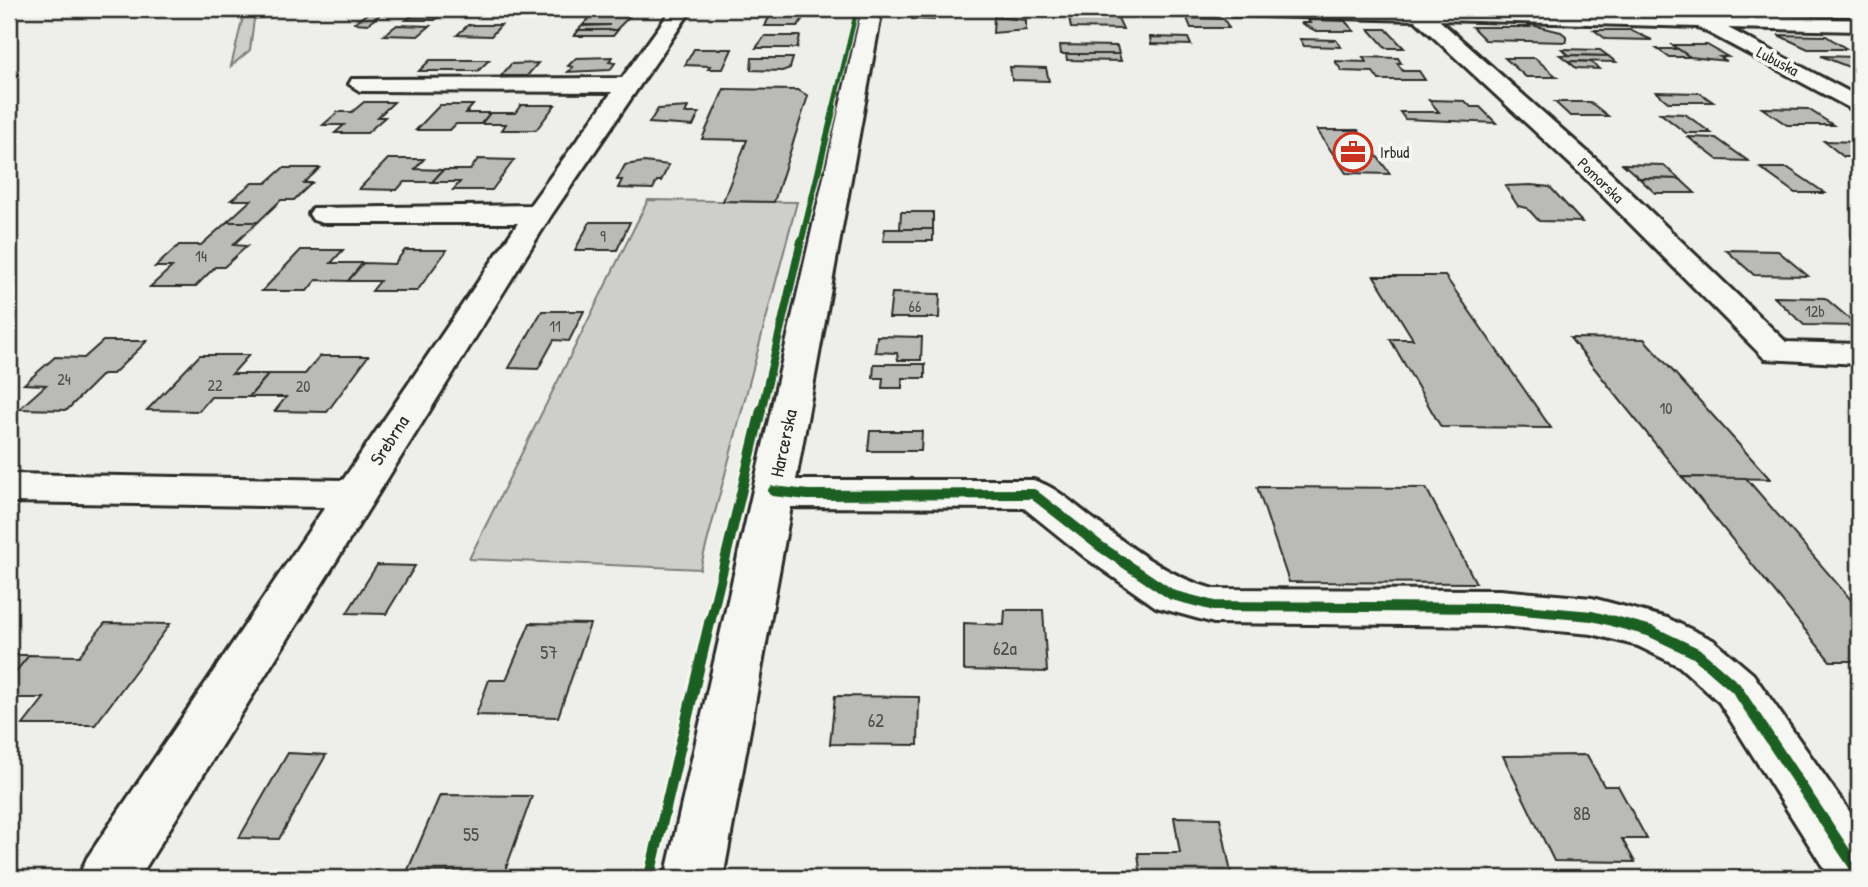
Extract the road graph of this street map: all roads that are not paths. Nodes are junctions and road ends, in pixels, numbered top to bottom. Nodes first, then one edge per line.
1 (682, 9) edge
2 (872, 9) edge
3 (1228, 9) edge
4 (1674, 9) edge
5 (1384, 11) edge
6 (1419, 13) junction
7 (1694, 19) junction
8 (1859, 25) edge
9 (360, 84) dead end
10 (629, 85) junction
11 (1859, 106) edge
12 (323, 214) dead end
13 (538, 214) junction
14 (1859, 354) edge
15 (9, 488) edge
16 (773, 491) junction
17 (353, 494) junction
18 (1859, 873) edge
19 (107, 878) edge
20 (694, 878) edge

1 - 10 street, Srebrna
2 - 16 street, Harcerska
3 - 5 street
4 - 7 street, Lubuska
5 - 6 street
6 - 7 street
6 - 14 street, Pomorska
7 - 8 street
7 - 11 street, Lubuska
9 - 10 street
10 - 13 street, Srebrna
12 - 13 street
13 - 17 street, Srebrna
15 - 17 street
16 - 18 street
16 - 20 street, Harcerska
17 - 19 street, Srebrna

